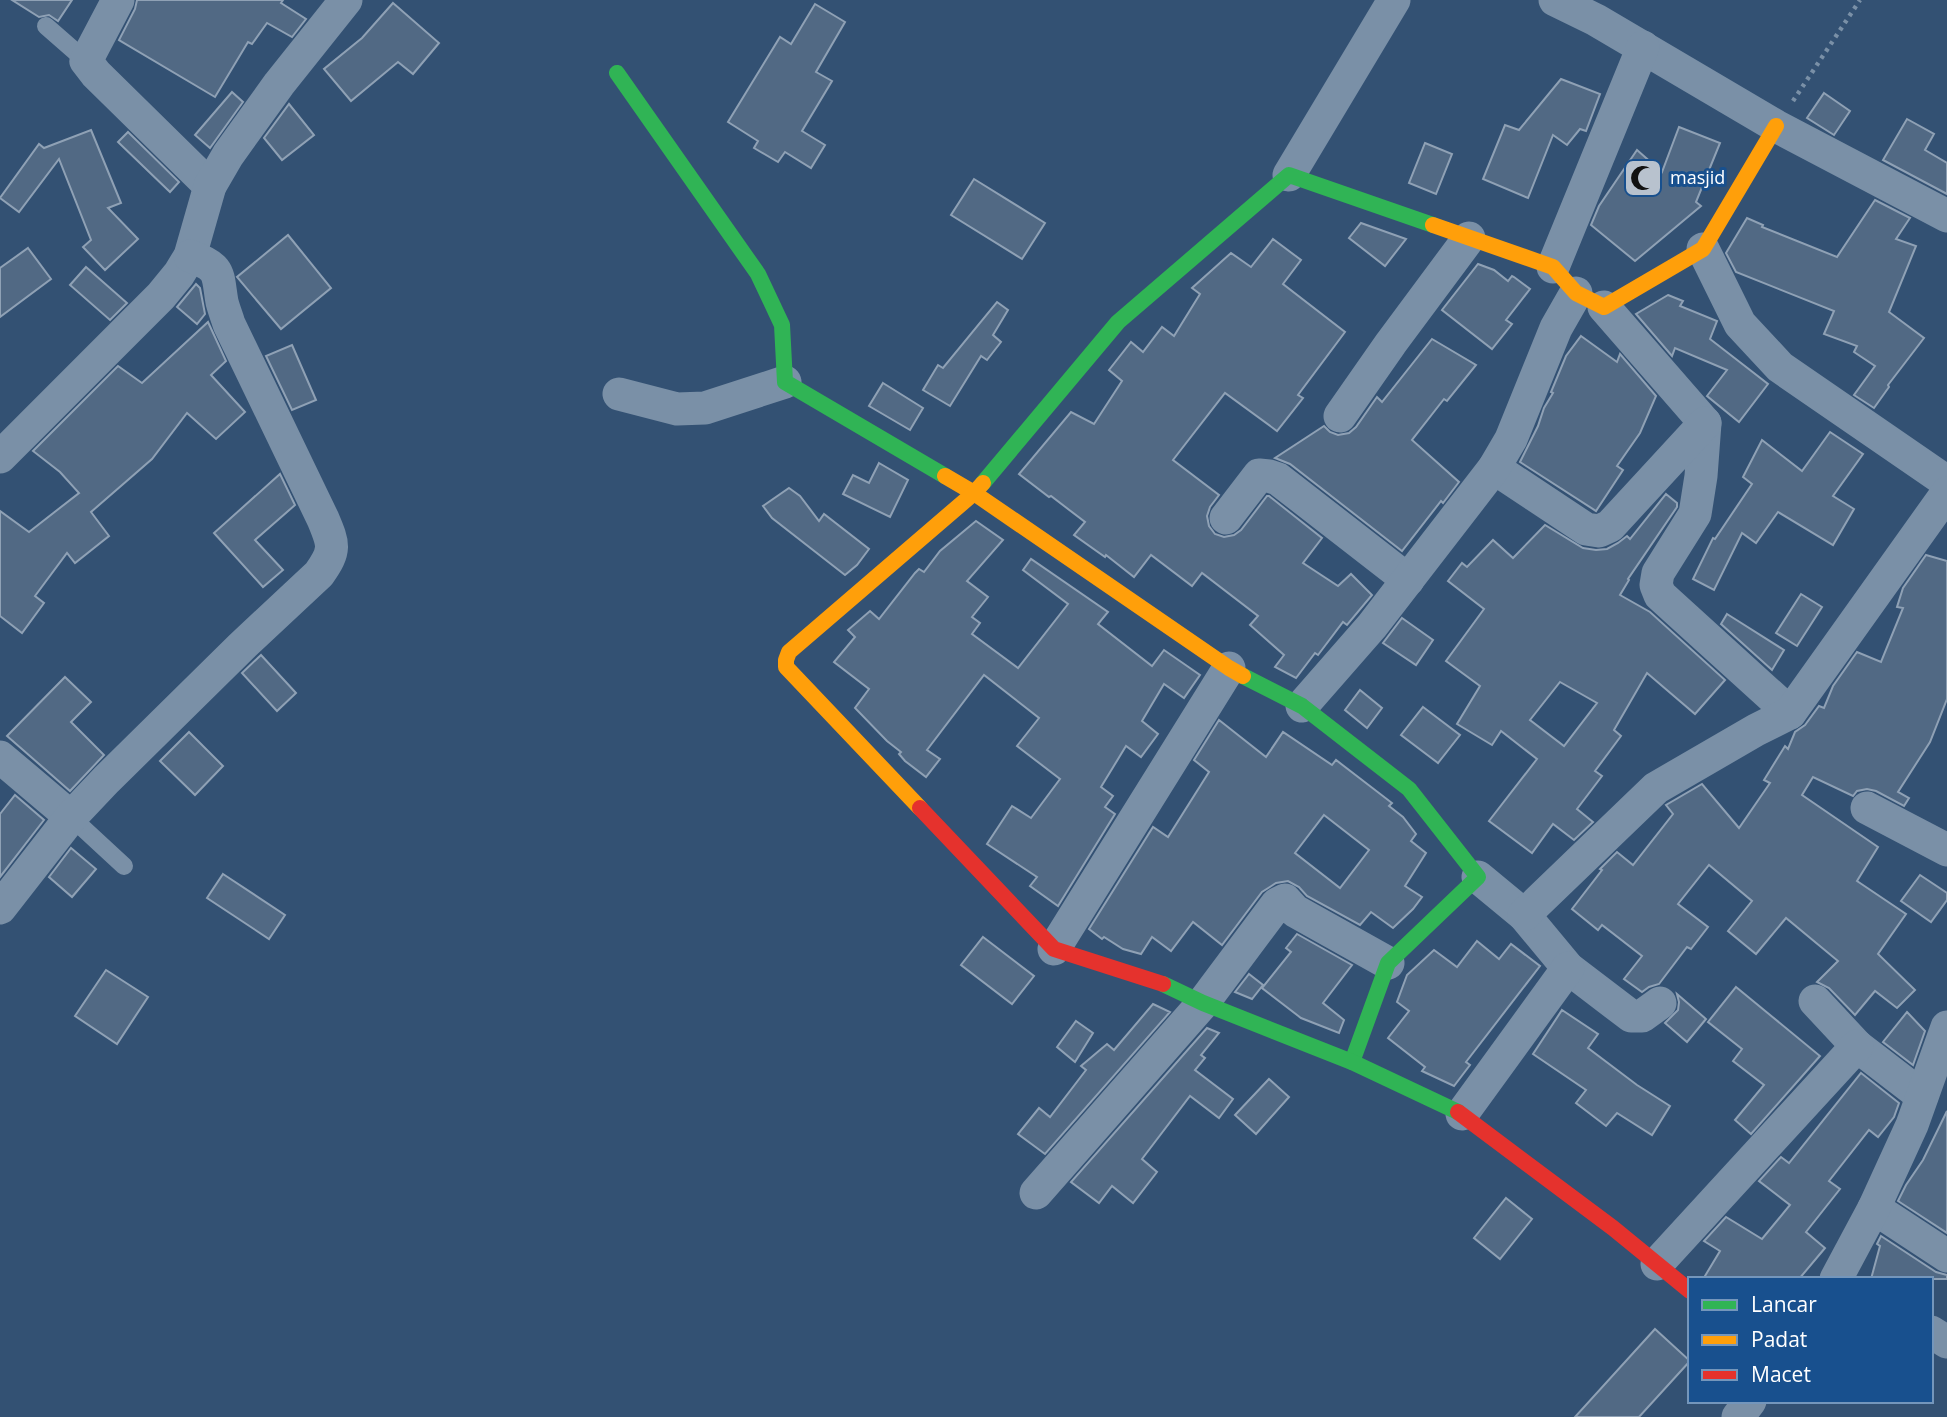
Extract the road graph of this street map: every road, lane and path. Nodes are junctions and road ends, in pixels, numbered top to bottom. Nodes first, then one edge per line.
1 (118, 0) edge
2 (346, 0) edge
3 (1394, 0) edge
4 (1555, 0) edge
5 (1860, 0) edge
6 (46, 26) dead end
7 (1643, 47) junction
8 (86, 61) junction
9 (617, 73) dead end
10 (1776, 126) junction
11 (1289, 175) junction
12 (210, 186) junction
13 (1947, 216) edge
14 (1469, 238) junction
15 (1703, 249) junction
16 (190, 256) junction
17 (1553, 267) junction
18 (1590, 300) junction
19 (785, 382) junction
20 (619, 394) dead end
21 (1340, 416) dead end
22 (1705, 423) junction
23 (3, 448) edge
24 (1493, 468) junction
25 (1947, 482) edge
26 (974, 493) junction
27 (1947, 493) edge
28 (1226, 518) dead end
29 (1408, 580) junction
30 (1229, 668) junction
31 (1303, 706) junction
32 (1790, 713) junction
33 (0, 757) edge
34 (1867, 808) dead end
35 (71, 817) junction
36 (1947, 850) edge
37 (124, 866) dead end
38 (1478, 877) junction
39 (0, 908) edge
40 (1524, 915) junction
41 (1054, 949) junction
42 (1388, 963) junction
43 (1568, 968) junction
44 (1815, 1001) dead end
45 (1203, 1003) junction
46 (1660, 1003) dead end
47 (1947, 1027) edge
48 (1857, 1046) junction
49 (1352, 1062) junction
50 (1922, 1096) junction
51 (1462, 1114) junction
52 (1036, 1193) dead end
53 (1874, 1208) junction
54 (1947, 1256) edge
55 (1657, 1265) junction
56 (1842, 1277) edge
57 (1688, 1289) edge

1 - 8 street
2 - 12 street
3 - 11 street
4 - 7 street
5 - 10 path
6 - 8 lane
7 - 10 street
7 - 17 street
8 - 12 street
9 - 19 street
10 - 13 street
10 - 15 street
11 - 14 street
11 - 26 street
12 - 16 street
14 - 17 street
14 - 21 street
15 - 18 street
15 - 25 street
16 - 23 street
16 - 35 street
17 - 18 street
18 - 22 street
18 - 24 street
19 - 20 street
19 - 26 street
22 - 24 street
22 - 32 street
24 - 29 street
26 - 30 street
26 - 41 street
27 - 32 street
28 - 29 street
29 - 31 street
30 - 31 street
30 - 41 street
31 - 38 street
32 - 40 street
33 - 35 street
34 - 36 street
35 - 37 lane
35 - 39 street
38 - 40 street
38 - 42 street
40 - 43 street
41 - 45 street
42 - 45 street
42 - 49 street
43 - 46 street
43 - 51 street
44 - 48 street
45 - 49 street
45 - 52 street
47 - 50 street
48 - 50 street
48 - 55 street
49 - 51 street
50 - 53 street
51 - 55 street
53 - 54 street
53 - 56 street
55 - 57 street

